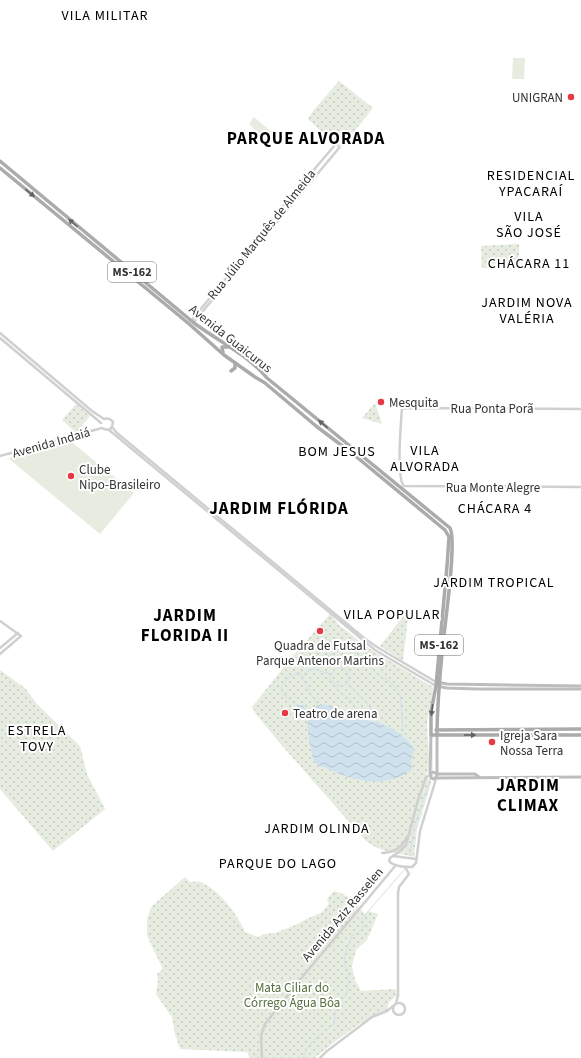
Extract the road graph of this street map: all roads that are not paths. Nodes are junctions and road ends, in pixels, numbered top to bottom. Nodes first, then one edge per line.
1 (335, 145) dead end
2 (339, 148) dead end
3 (0, 161) edge
4 (0, 168) edge
5 (191, 323) junction
6 (0, 334) edge
7 (0, 338) edge
8 (230, 347) junction
9 (224, 355) junction
10 (235, 363) junction
11 (231, 370) dead end
12 (261, 371) junction
13 (255, 377) junction
14 (581, 409) edge
15 (104, 419) junction
16 (101, 423) junction
17 (112, 427) junction
18 (102, 428) junction
19 (108, 430) junction
20 (124, 438) junction
21 (122, 441) junction
22 (0, 456) edge
23 (400, 476) junction
24 (391, 481) junction
25 (413, 487) junction
26 (581, 487) edge
27 (406, 496) junction
28 (450, 528) joint
29 (448, 533) joint
30 (337, 617) junction
31 (0, 621) edge
32 (18, 633) junction
33 (0, 648) edge
34 (0, 654) edge
35 (438, 684) junction
36 (581, 686) edge
37 (581, 689) edge
38 (581, 729) edge
39 (431, 730) junction
40 (437, 730) junction
41 (431, 735) junction
42 (437, 735) junction
43 (581, 735) edge
44 (430, 775) junction
45 (436, 776) junction
46 (581, 777) edge
47 (408, 836) junction
48 (382, 853) dead end
49 (392, 856) junction
50 (416, 859) junction
51 (396, 865) junction
52 (404, 866) junction
53 (398, 996) junction
54 (396, 1003) junction
55 (403, 1004) junction
56 (393, 1006) junction
57 (387, 1011) junction
58 (394, 1012) junction
59 (262, 1058) edge
60 (320, 1058) edge

1 - 5 street, Rua Júlio Marquês de Almeida
2 - 5 street, Rua Júlio Marquês de Almeida
5 -> 3 main road, Avenida Guaicurus / MS-162
4 -> 5 main road, Avenida Guaicurus / MS-162
5 - 8 main road, Avenida Guaicurus / MS-162
5 - 9 main road, Avenida Guaicurus / MS-162
6 - 15 street
7 - 16 street
8 - 9 main road
8 - 12 main road, Avenida Guaicurus / MS-162
9 - 10 main road, Avenida Guaicurus / MS-162
10 - 11 main road
10 - 13 main road, Avenida Guaicurus / MS-162
12 - 13 main road
24 -> 12 main road, Avenida Guaicurus / MS-162
13 - 27 main road, Avenida Guaicurus / MS-162
14 - 23 street, Rua Ponta Porã
15 - 16 street
15 - 17 street
16 - 18 street
17 - 19 street
17 - 20 street
18 - 19 street
18 - 22 street, Avenida Indaiá
19 - 21 street
20 - 21 street
20 - 30 street
21 - 30 street
23 - 24 street
23 - 25 street
24 - 27 main road, Avenida Guaicurus / MS-162
25 - 26 street, Rua Monte Alegre
25 - 27 street
27 - 28 main road, Avenida Guaicurus / MS-162
27 - 29 main road, Avenida Guaicurus / MS-162
28 - 35 main road, Avenida Aziz Rasselen / MS-162
29 - 35 main road, Avenida Aziz Rasselen / MS-162
30 - 35 street
31 - 32 street
32 - 33 street
32 - 34 street
35 - 36 main road
35 - 37 main road
35 -> 39 main road, Avenida Aziz Rasselen / MS-162
35 - 40 main road, Avenida Aziz Rasselen / MS-162
38 - 40 main road
39 - 40 main road
39 - 41 main road, Avenida Aziz Rasselen / MS-162
40 - 42 main road, Avenida Aziz Rasselen / MS-162
41 - 42 main road
41 - 44 main road, Avenida Aziz Rasselen
42 -> 43 main road
42 - 45 main road, Avenida Aziz Rasselen
44 - 45 main road
44 - 45 main road
44 - 47 street, Avenida Aziz Rasselen
45 - 46 main road
45 - 50 street
47 - 48 street
47 - 49 street, Avenida Aziz Rasselen
49 - 50 street
49 - 51 street, Avenida Aziz Rasselen
50 - 52 street
51 - 52 street
51 - 59 street, Avenida Aziz Rasselen
52 - 53 street
53 - 54 street
53 - 55 street
54 - 55 street
54 - 56 street
55 - 58 street
56 - 57 street
56 - 58 street
57 - 58 street
57 - 60 street

